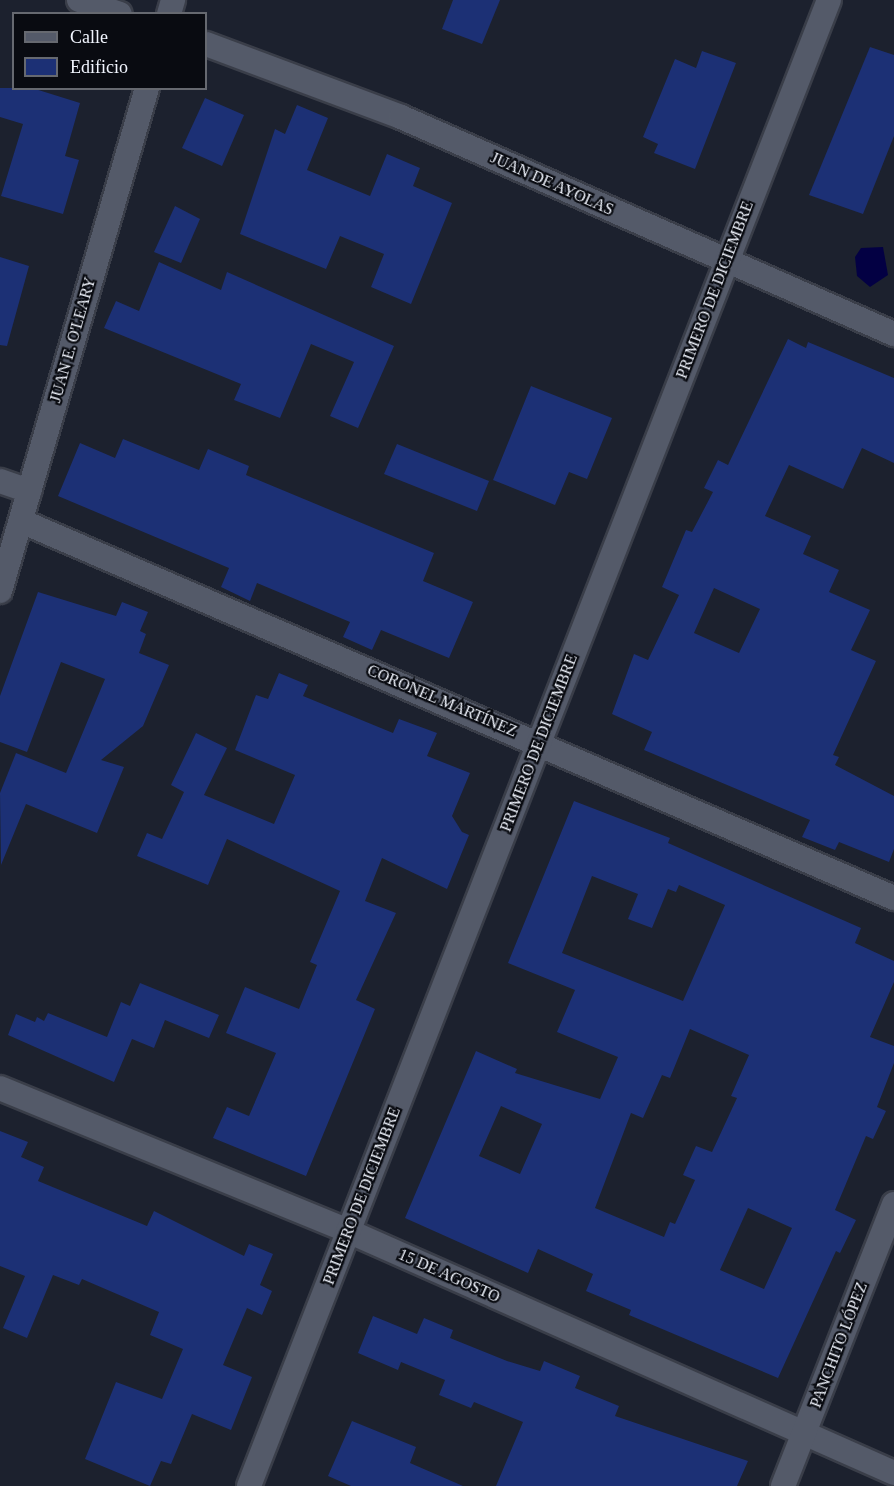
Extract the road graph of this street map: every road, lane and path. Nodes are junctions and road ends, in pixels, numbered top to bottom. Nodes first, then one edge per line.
1 (79, 0) edge
2 (829, 0) edge
3 (114, 12) edge
4 (207, 44) edge
5 (146, 90) edge
6 (726, 263) junction
7 (894, 334) edge
8 (0, 482) edge
9 (29, 491) junction
10 (21, 521) junction
11 (0, 591) edge
12 (540, 743) junction
13 (894, 898) edge
14 (0, 1088) edge
15 (894, 1204) edge
16 (348, 1231) junction
17 (804, 1433) junction
18 (894, 1473) edge
19 (249, 1486) edge
20 (783, 1486) edge

1 - 3 street
2 - 6 street, PRIMERO DE DICIEMBRE
4 - 6 street, JUAN DE AYOLAS
5 - 9 street, JUAN E. O'LEARY
6 - 7 street, JUAN DE AYOLAS
6 - 12 street, PRIMERO DE DICIEMBRE
8 - 9 street
9 - 10 street, JUAN E. O'LEARY
10 - 11 street, JUAN E. O'LEARY
10 - 12 street, CORONEL MARTÍNEZ
12 - 13 street, CORONEL MARTÍNEZ
12 - 16 street, PRIMERO DE DICIEMBRE
14 - 16 street, 15 DE AGOSTO
15 - 17 street, PANCHITO LÓPEZ
16 - 17 street, 15 DE AGOSTO
16 - 19 street, PRIMERO DE DICIEMBRE
17 - 18 street, 15 DE AGOSTO
17 - 20 street, PANCHITO LÓPEZ

